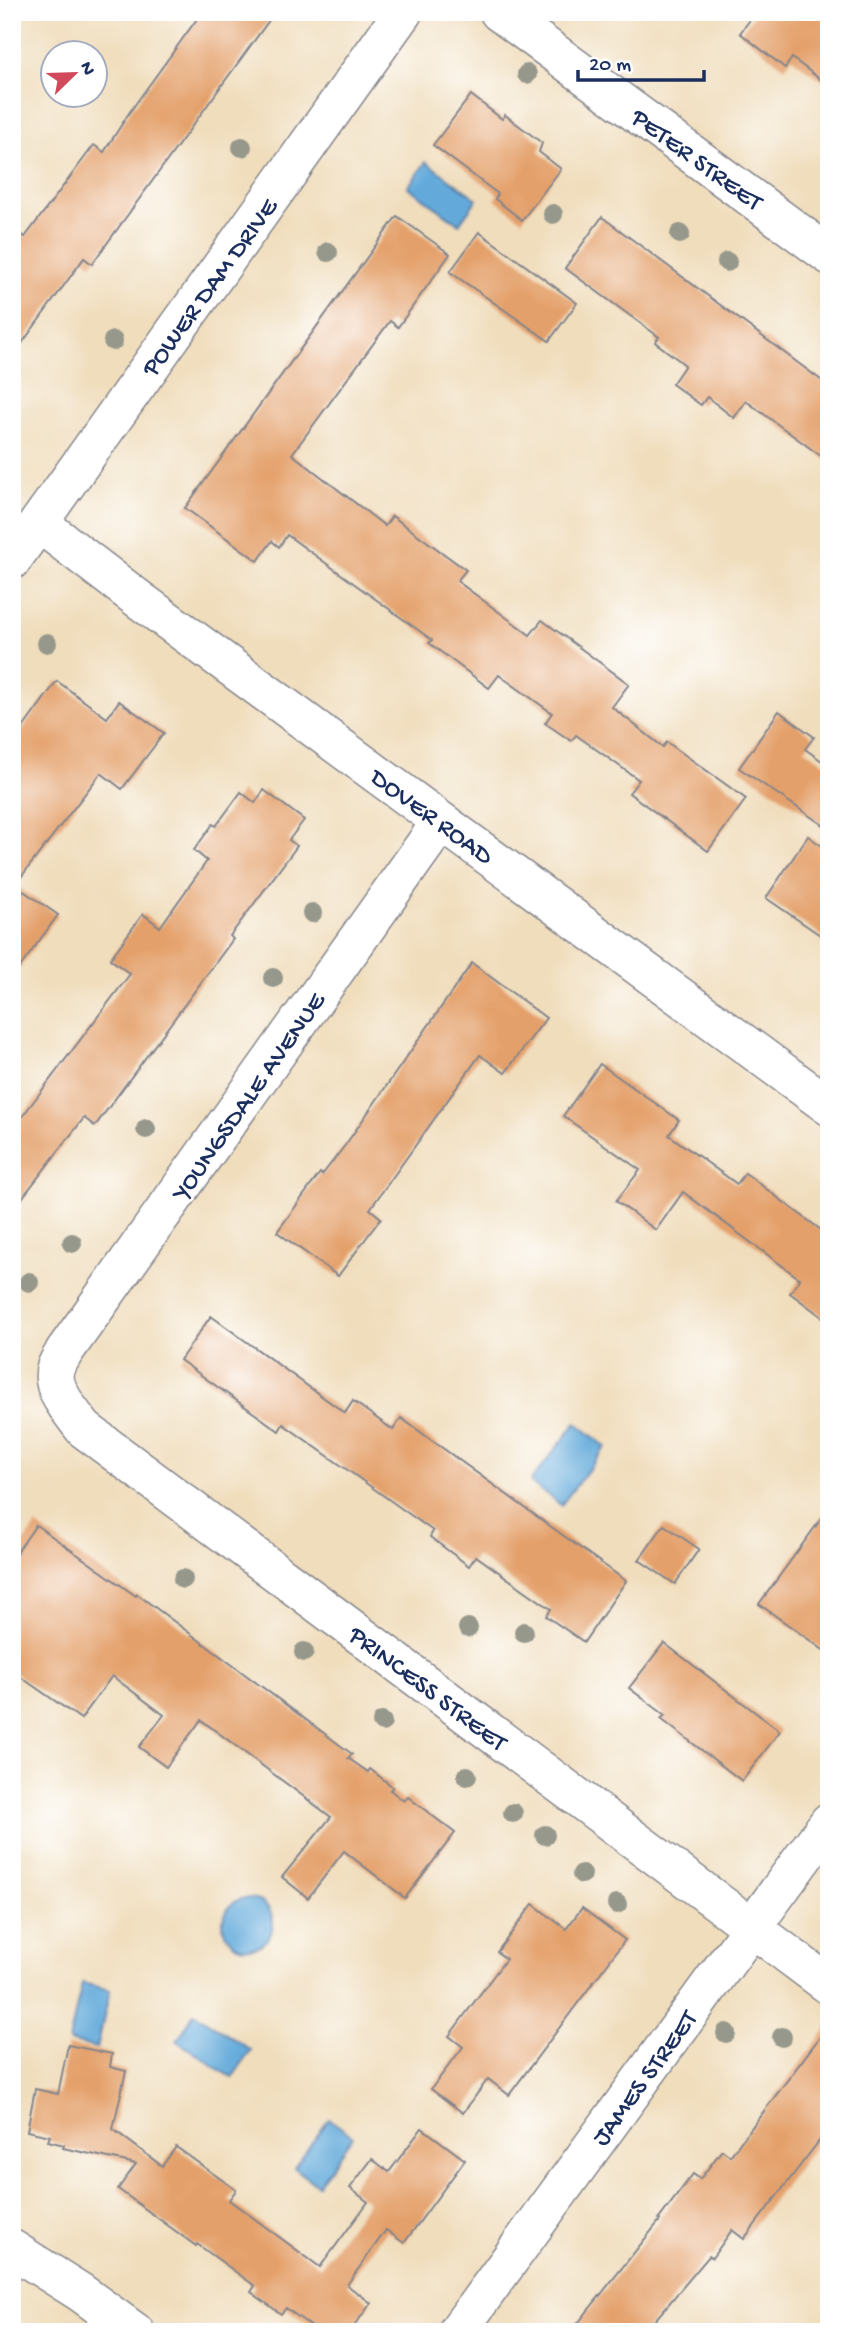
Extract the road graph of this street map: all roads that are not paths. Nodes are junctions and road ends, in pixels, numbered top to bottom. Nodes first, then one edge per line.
1 (403, 12) edge
2 (499, 12) edge
3 (829, 255) edge
4 (39, 523) junction
5 (12, 560) edge
6 (442, 822) junction
7 (829, 1106) edge
8 (54, 1370) joint
9 (829, 1822) edge
10 (751, 1928) junction
11 (829, 1985) edge
12 (12, 2249) edge
13 (135, 2332) edge
14 (457, 2332) edge

1 - 4 street, POWER DAM DRIVE
2 - 3 street, PETER STREET
4 - 5 street, POWER DAM DRIVE
4 - 6 street, DOVER ROAD
6 - 7 street, DOVER ROAD
6 - 8 street, YOUNGSDALE AVENUE
8 - 10 street, PRINCESS STREET
9 - 10 street, JAMES STREET
10 - 11 street, PRINCESS STREET
10 - 14 street, JAMES STREET
12 - 13 street

